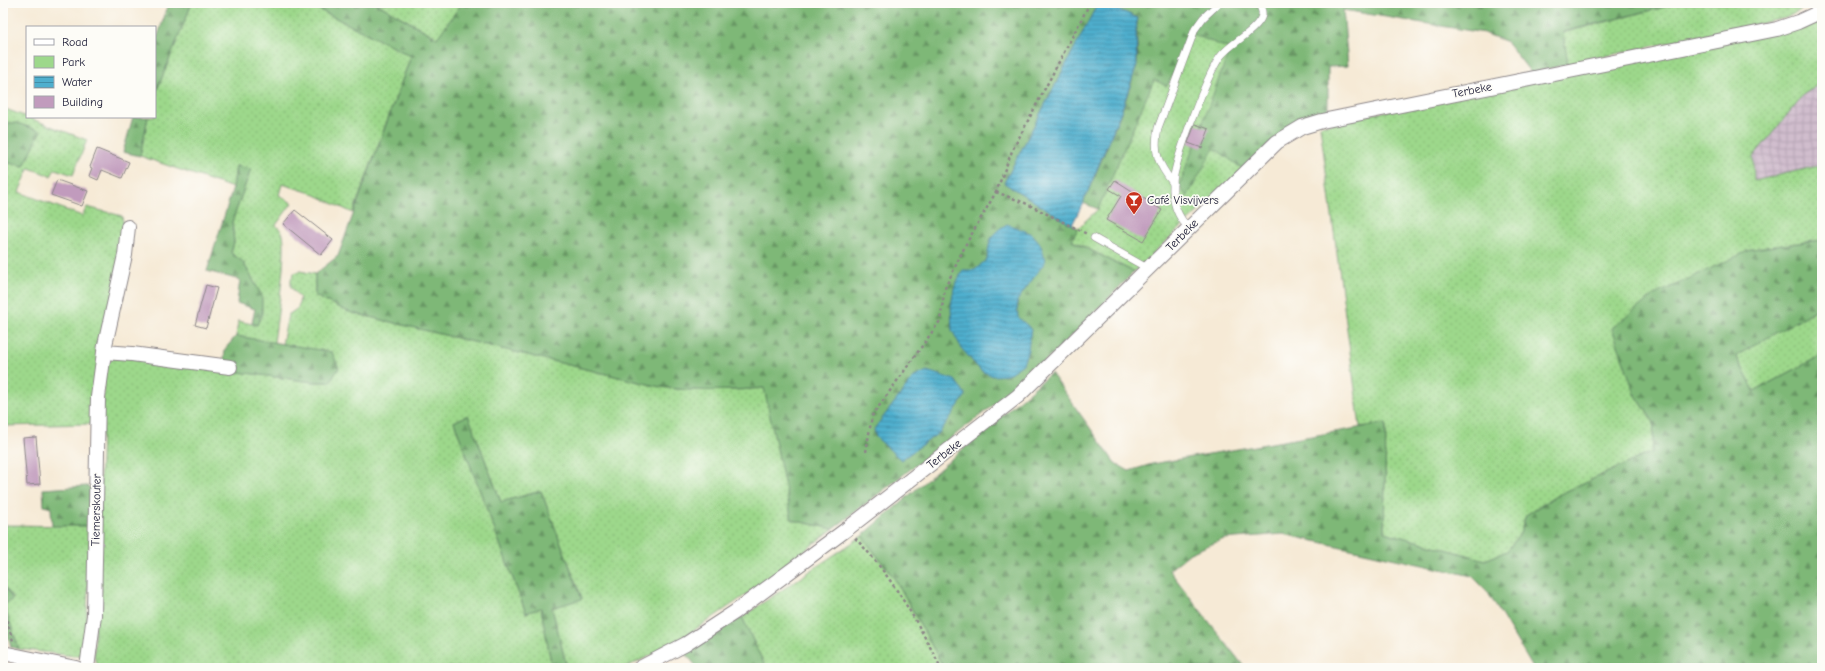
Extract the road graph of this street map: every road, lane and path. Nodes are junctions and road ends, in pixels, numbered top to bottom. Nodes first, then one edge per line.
1 (1090, 3) edge
2 (1219, 3) edge
3 (1258, 3) edge
4 (1822, 11) edge
5 (1173, 183) junction
6 (996, 192) junction
7 (128, 227) dead end
8 (1188, 228) junction
9 (1094, 238) joint
10 (1147, 268) junction
11 (104, 352) junction
12 (230, 367) dead end
13 (866, 452) dead end
14 (846, 529) junction
15 (3, 609) edge
16 (10, 654) edge
17 (76, 668) edge
18 (87, 668) edge
19 (640, 668) edge
20 (941, 668) edge

1 - 6 path
2 - 5 lane
3 - 5 lane
4 - 8 street, Terbeke
5 - 8 lane
6 - 9 path
6 - 13 path
7 - 11 street, Tiemerskouter
8 - 10 street, Terbeke
9 - 10 lane
10 - 14 street, Terbeke
11 - 12 street
11 - 18 street, Tiemerskouter
14 - 19 street, Terbeke
14 - 20 path
15 - 16 path
16 - 17 street

